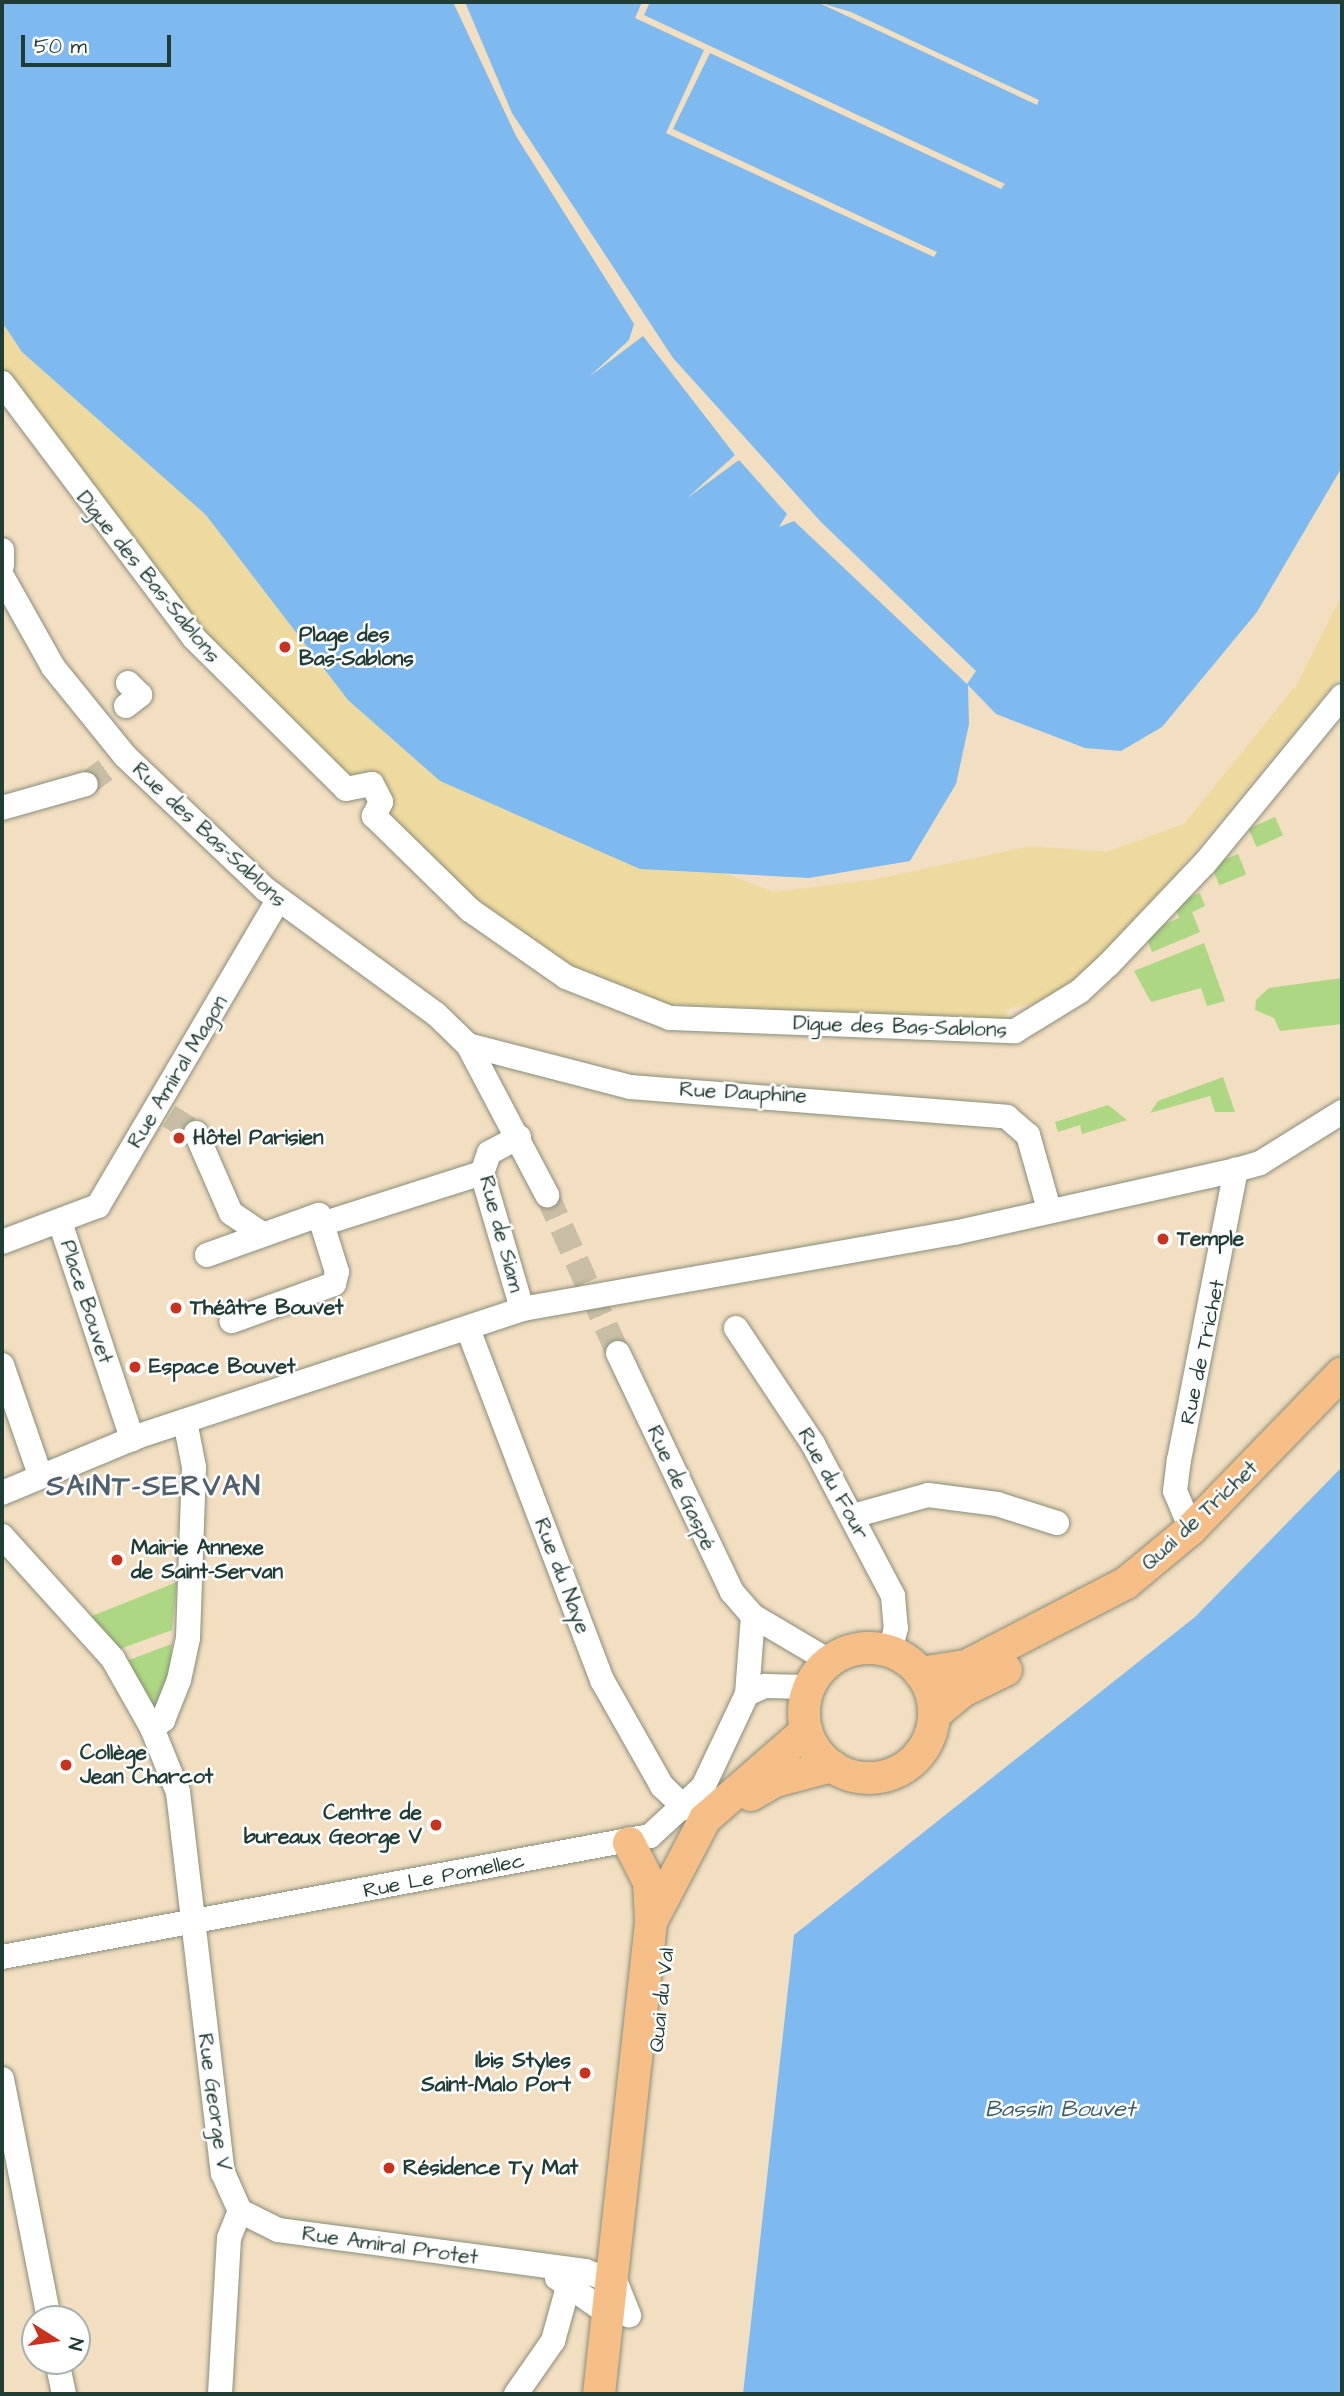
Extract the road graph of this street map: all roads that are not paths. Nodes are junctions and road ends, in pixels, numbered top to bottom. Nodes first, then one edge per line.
1 (2, 383) edge
2 (2, 550) edge
3 (2, 565) edge
4 (2, 576) edge
5 (1342, 696) edge
6 (86, 784) tunnel mouth
7 (2, 808) edge
8 (278, 901) junction
9 (468, 1045) junction
10 (1334, 1117) edge
11 (197, 1133) tunnel mouth
12 (519, 1137) junction
13 (1236, 1171) junction
14 (482, 1173) junction
15 (547, 1195) tunnel mouth
16 (1049, 1209) junction
17 (60, 1222) junction
18 (322, 1224) junction
19 (262, 1234) junction
20 (2, 1242) edge
21 (207, 1255) dead end
22 (522, 1308) junction
23 (232, 1321) dead end
24 (736, 1328) dead end
25 (468, 1329) junction
26 (618, 1353) tunnel mouth
27 (2, 1365) edge
28 (1342, 1373) edge
29 (1342, 1404) edge
30 (185, 1421) junction
31 (132, 1439) junction
32 (40, 1475) junction
33 (2, 1493) edge
34 (853, 1517) junction
35 (1057, 1522) dead end
36 (1191, 1530) junction
37 (2, 1536) edge
38 (753, 1616) junction
39 (890, 1651) junction
40 (829, 1661) junction
41 (920, 1672) junction
42 (808, 1687) junction
43 (747, 1694) junction
44 (934, 1715) junction
45 (152, 1728) junction
46 (806, 1731) junction
47 (832, 1766) junction
48 (685, 1808) junction
49 (629, 1843) junction
50 (651, 1922) junction
51 (190, 1923) junction
52 (2, 1957) edge
53 (2, 2079) edge
54 (240, 2211) junction
55 (578, 2279) junction
56 (616, 2283) junction
57 (46, 2305) edge
58 (619, 2315) junction
59 (60, 2375) edge
60 (64, 2394) edge
61 (220, 2394) edge
62 (516, 2394) edge
63 (599, 2394) edge
64 (621, 2394) edge

1 - 5 street, Digue des Bas-Sablons
2 - 3 street
4 - 8 street, Rue des Bas-Sablons
6 - 7 street
8 - 9 street, Rue des Bas-Sablons
8 - 17 street, Rue Amiral Magon
9 - 12 street
9 - 16 street, Rue Dauphine
10 - 13 street
11 - 19 street
12 - 14 street, Rue de Siam
12 - 15 street
13 - 16 street
13 - 36 street, Rue de Trichet
14 - 18 street
14 - 22 street, Rue de Siam
16 - 22 street
17 - 20 street, Place Bouvet
17 - 31 street, Place Bouvet
18 - 19 street
18 - 23 street
19 - 21 street
22 - 25 street
24 - 34 street, Rue du Four
25 - 30 street
25 - 48 street, Rue du Naye
26 - 38 street, Rue de Gaspé
27 - 32 street
28 - 36 main road, Quai de Trichet
29 - 44 main road, Quai de Trichet
30 - 31 street
30 - 45 street
31 - 32 street
32 - 33 street
34 - 35 street
34 - 39 street, Rue du Four
36 - 41 main road, Quai de Trichet
37 - 45 street, Rue George V
38 - 40 street, Rue de Gaspé
38 - 43 street
39 - 40 main road
39 - 41 main road
40 - 42 main road
41 - 44 main road
42 - 43 street
42 - 46 main road
43 - 48 street, Rue Le Pomellec
44 - 47 main road
45 - 51 street, Rue George V
46 - 47 main road
46 - 50 main road, Quai du Val
47 - 58 main road, Quai du Val
48 - 49 street, Rue Le Pomellec
49 - 50 main road
49 - 51 street, Rue Le Pomellec
50 - 56 main road, Quai du Val
51 - 52 street, Rue Le Pomellec
51 - 54 street, Rue George V
53 - 57 street
54 - 55 street, Rue Amiral Protet
54 - 61 street
55 - 56 street, Rue Amiral Protet
55 - 58 street, Rue Amiral Protet
55 - 62 street
56 - 58 main road, Quai du Val
58 - 63 main road, Quai du Val
58 - 64 main road, Quai du Val
59 - 60 street

